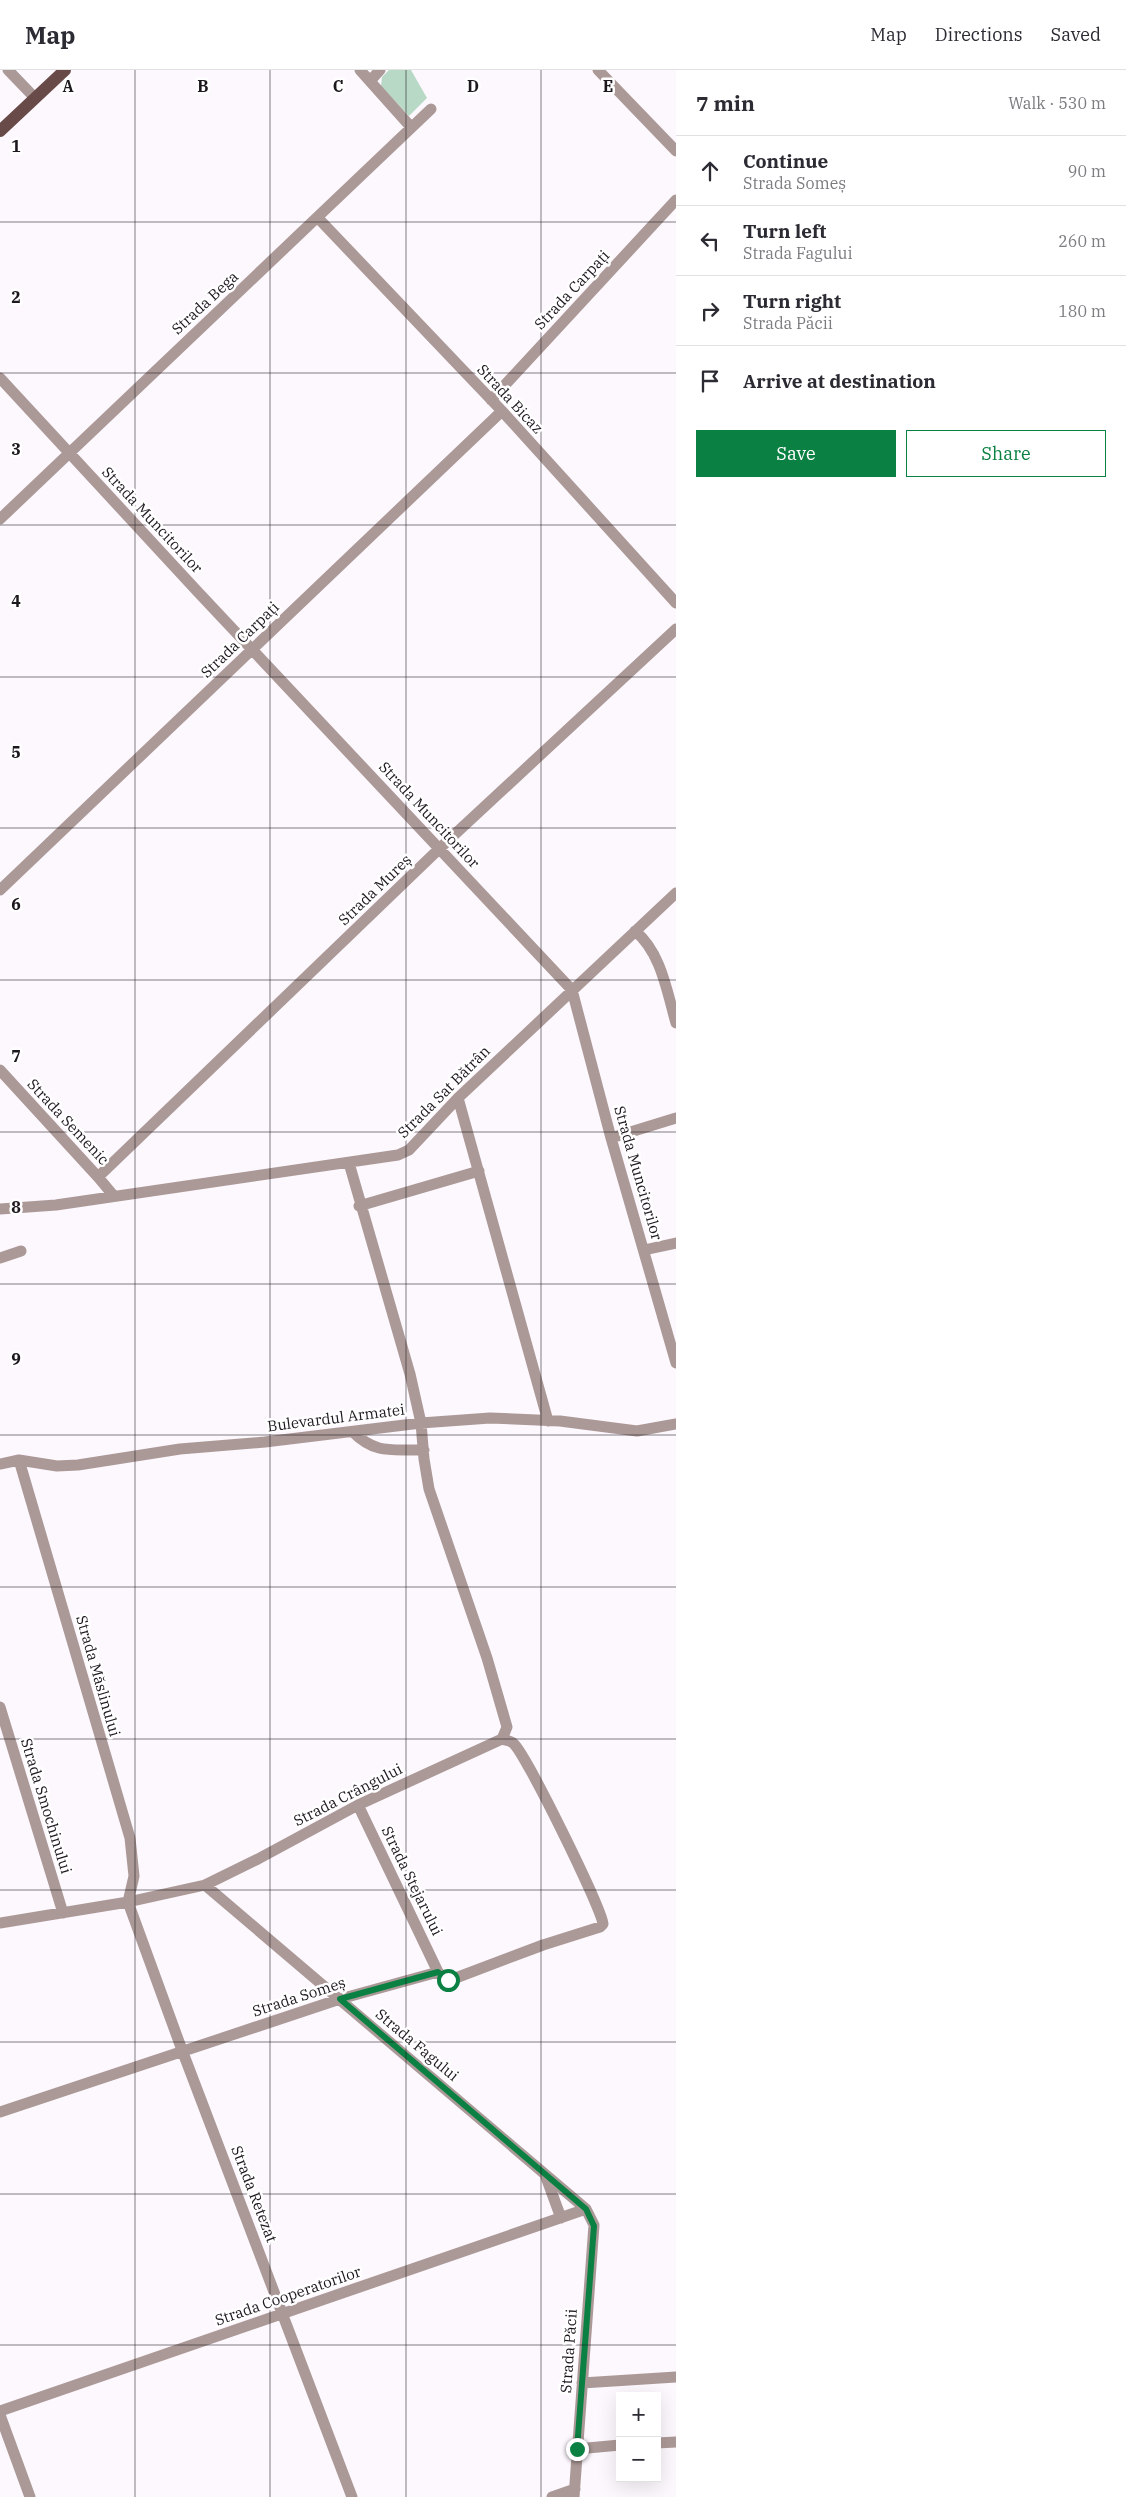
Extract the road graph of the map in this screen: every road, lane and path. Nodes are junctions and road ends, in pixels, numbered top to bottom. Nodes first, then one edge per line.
1 (8, 70) edge
2 (65, 70) edge
3 (360, 70) edge
4 (380, 70) edge
5 (598, 70) edge
6 (370, 81) junction
7 (35, 98) junction
8 (431, 109) dead end
9 (410, 126) junction
10 (0, 131) edge
11 (676, 151) edge
12 (676, 200) edge
13 (318, 218) junction
14 (0, 378) edge
15 (491, 400) junction
16 (502, 411) junction
17 (70, 453) junction
18 (0, 519) edge
19 (676, 603) edge
20 (676, 629) edge
21 (252, 649) junction
22 (440, 848) junction
23 (0, 890) edge
24 (676, 893) edge
25 (635, 931) junction
26 (572, 990) junction
27 (676, 1023) edge
28 (0, 1070) edge
29 (458, 1098) junction
30 (676, 1118) edge
31 (611, 1138) junction
32 (348, 1163) junction
33 (479, 1171) junction
34 (98, 1177) junction
35 (113, 1196) junction
36 (359, 1206) junction
37 (0, 1209) edge
38 (676, 1243) edge
39 (644, 1250) junction
40 (21, 1251) dead end
41 (0, 1258) edge
42 (676, 1363) edge
43 (548, 1421) junction
44 (421, 1423) junction
45 (676, 1424) edge
46 (354, 1432) junction
47 (424, 1450) junction
48 (19, 1460) junction
49 (0, 1464) edge
50 (0, 1707) edge
51 (502, 1739) junction
52 (358, 1805) junction
53 (205, 1885) junction
54 (128, 1902) junction
55 (63, 1913) junction
56 (0, 1923) edge
57 (438, 1972) junction
58 (340, 1999) junction
59 (182, 2050) junction
60 (0, 2112) edge
61 (546, 2175) junction
62 (586, 2209) junction
63 (561, 2218) junction
64 (284, 2313) junction
65 (676, 2377) edge
66 (582, 2383) junction
67 (0, 2411) edge
68 (0, 2415) edge
69 (676, 2442) edge
70 (661, 2443) edge
71 (616, 2445) edge
72 (577, 2449) junction
73 (574, 2493) edge
74 (30, 2497) edge
75 (352, 2497) edge
76 (552, 2497) edge

1 - 7 street
2 - 7 main road
3 - 6 street
4 - 6 street
5 - 11 street
6 - 9 street
7 - 10 main road
8 - 9 street, Strada Bega
9 - 13 street, Strada Bega
12 - 15 street, Strada Carpați
13 - 15 street, Strada Bicaz
13 - 17 street, Strada Bega
14 - 17 street, Strada Muncitorilor
15 - 16 street, Strada Bicaz
16 - 19 street, Strada Bicaz
16 - 21 street, Strada Carpați
17 - 18 street, Strada Bega
17 - 21 street, Strada Muncitorilor
20 - 22 street, Strada Mureș
21 - 22 street, Strada Muncitorilor
21 - 23 street, Strada Carpați
22 - 26 street, Strada Muncitorilor
22 - 34 street, Strada Mureș
24 - 25 street, Strada Sat Bătrân
25 - 26 street, Strada Sat Bătrân
25 - 27 street
26 - 29 street, Strada Sat Bătrân
26 - 31 street, Strada Muncitorilor
28 - 34 street, Strada Semenic
29 - 32 street, Strada Sat Bătrân
29 - 33 street
30 - 31 street
31 - 39 street, Strada Muncitorilor
32 - 35 street, Strada Sat Bătrân
32 - 36 street
33 - 36 street
33 - 43 street
34 - 35 street, Strada Semenic
35 - 37 street, Strada Sat Bătrân
36 - 44 street
38 - 39 street
39 - 42 street, Strada Muncitorilor
40 - 41 street
43 - 44 street, Bulevardul Armatei
43 - 45 street, Bulevardul Armatei
44 - 46 street, Bulevardul Armatei
44 - 47 street
46 - 47 street
46 - 48 street, Bulevardul Armatei
47 - 51 street
48 - 49 street, Bulevardul Armatei
48 - 54 street, Strada Măslinului
50 - 55 street, Strada Smochinului
51 - 52 street, Strada Crângului
51 - 57 street, Strada Someș
52 - 53 street, Strada Crângului
52 - 57 street, Strada Stejarului
53 - 54 street, Strada Crângului
53 - 58 street, Strada Fagului
54 - 55 street, Strada Crângului
54 - 59 street, Strada Retezat
55 - 56 street, Strada Crângului
57 - 58 street, Strada Someș
58 - 59 street, Strada Someș
58 - 61 street, Strada Fagului
59 - 60 street, Strada Someș
59 - 64 street, Strada Retezat
61 - 62 street, Strada Fagului
61 - 63 street
62 - 63 street, Strada Cooperatorilor
62 - 66 street, Strada Păcii
63 - 64 street, Strada Cooperatorilor
64 - 67 street, Strada Cooperatorilor
64 - 75 street, Strada Retezat
65 - 66 street
66 - 72 street, Strada Păcii
68 - 74 street
69 - 70 street
71 - 72 street
72 - 73 street, Strada Păcii
73 - 76 street

